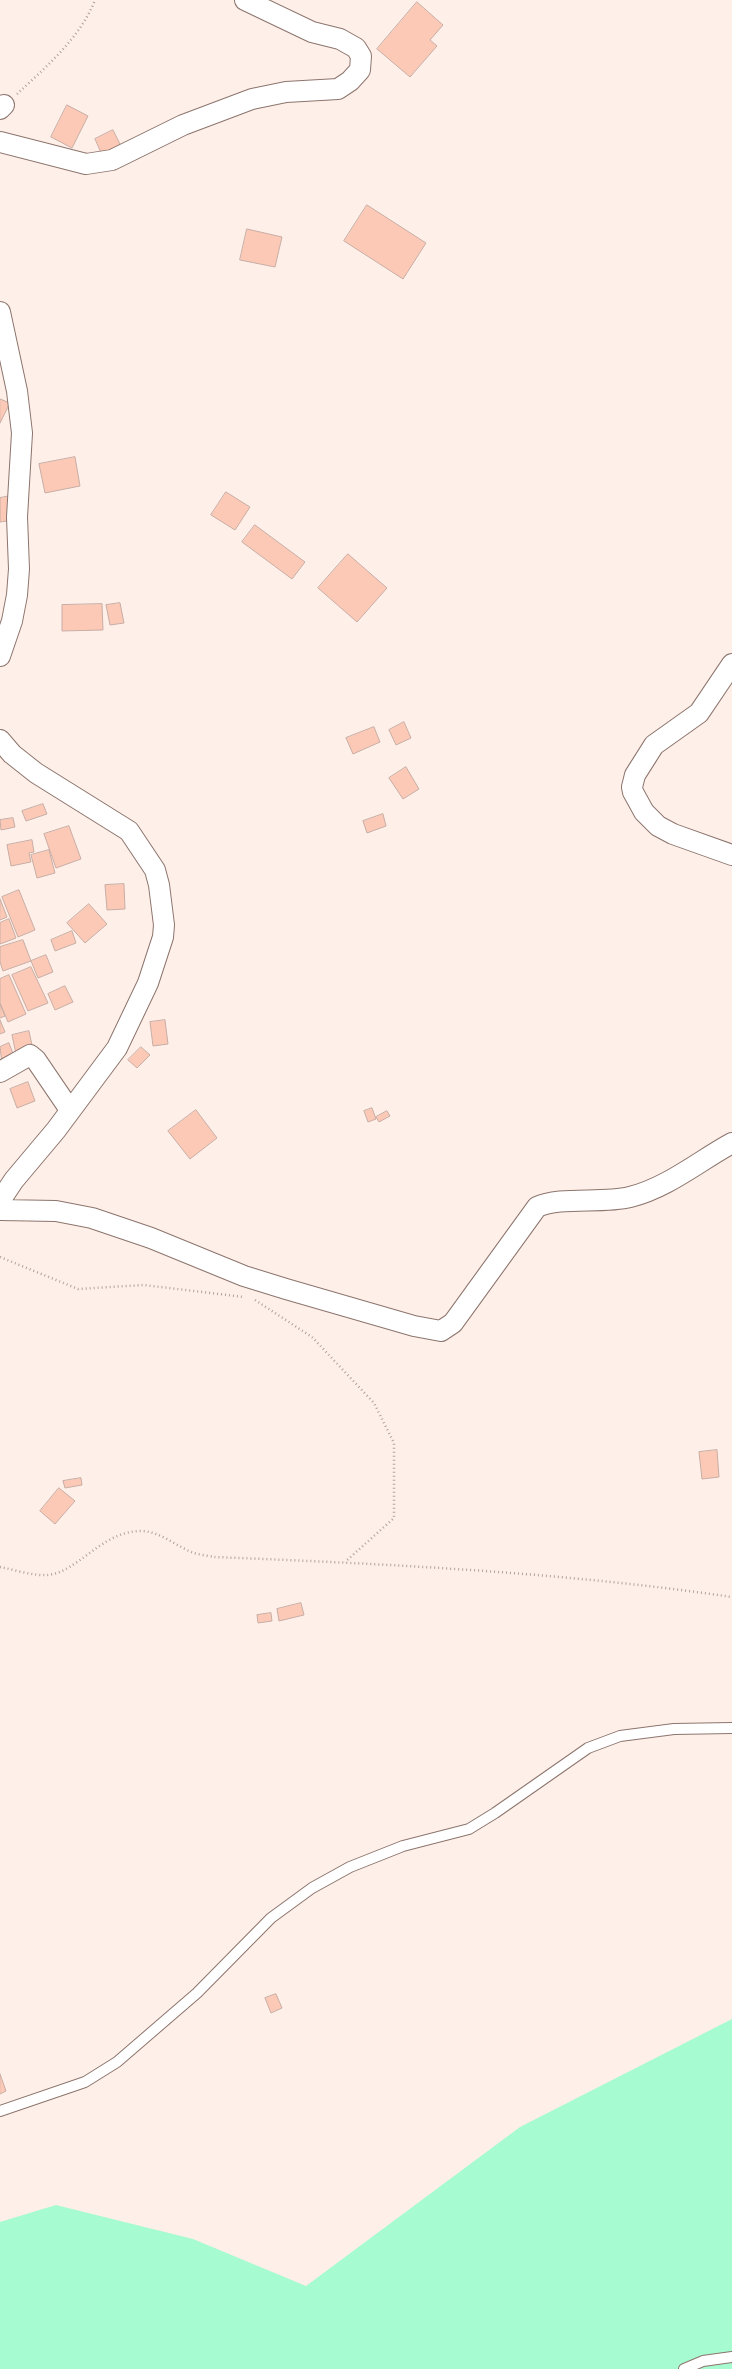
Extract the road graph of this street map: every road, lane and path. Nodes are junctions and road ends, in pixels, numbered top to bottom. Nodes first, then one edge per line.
1 (95, 0) edge
2 (245, 0) edge
3 (2, 107) edge
4 (0, 142) edge
5 (0, 312) edge
6 (0, 656) edge
7 (732, 664) edge
8 (0, 740) edge
9 (732, 855) edge
10 (0, 1072) edge
11 (70, 1110) junction
12 (732, 1143) edge
13 (0, 1201) edge
14 (0, 1210) edge
15 (0, 1256) edge
16 (345, 1562) junction
17 (0, 1567) edge
18 (732, 1598) edge
19 (732, 1728) edge
20 (0, 2111) edge
21 (732, 2357) edge
22 (684, 2369) edge

1 - 3 path
2 - 4 street
5 - 6 street
7 - 9 street
8 - 11 street
10 - 11 street
11 - 13 street
12 - 14 street
15 - 16 path
16 - 17 path
16 - 18 path
19 - 20 lane
21 - 22 lane

